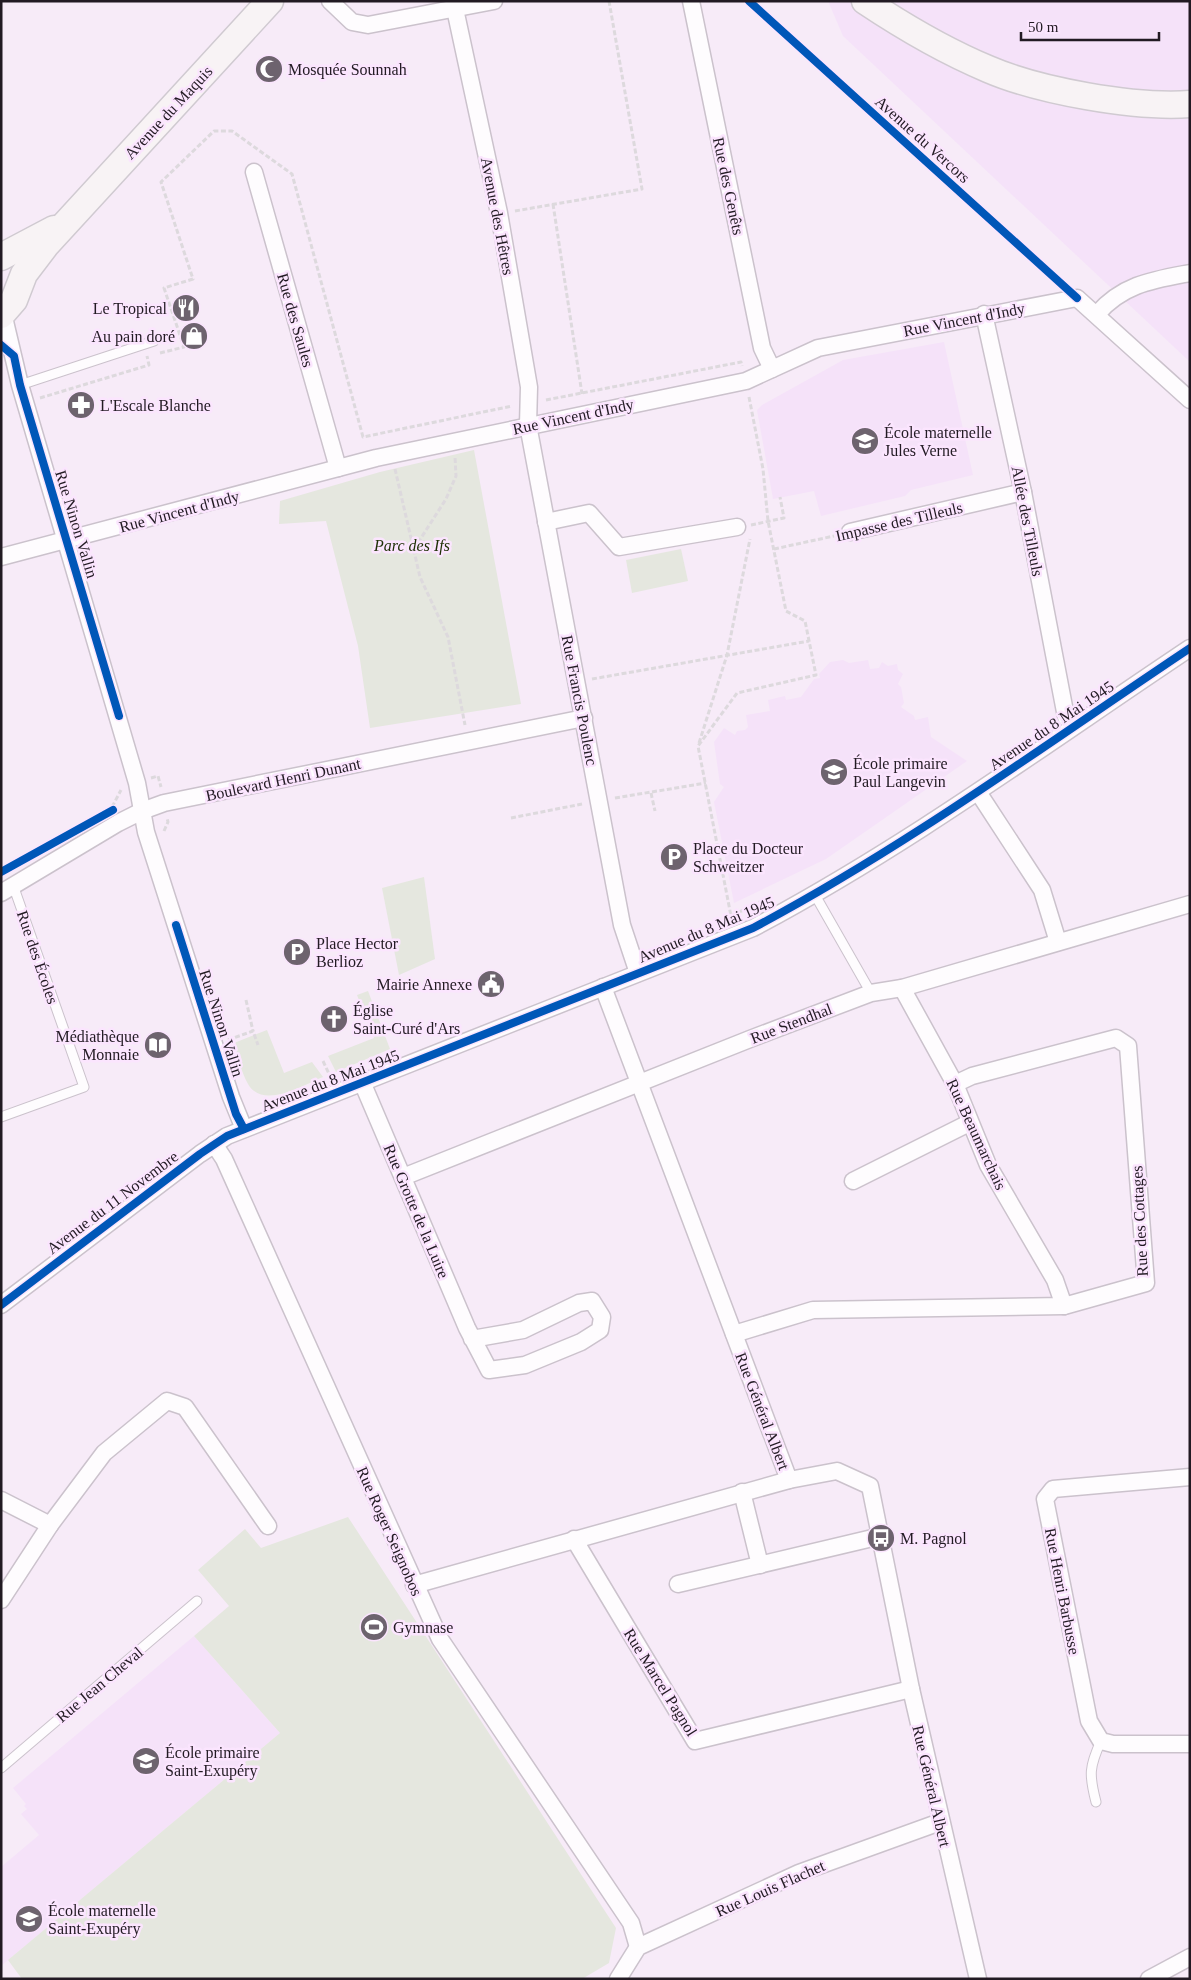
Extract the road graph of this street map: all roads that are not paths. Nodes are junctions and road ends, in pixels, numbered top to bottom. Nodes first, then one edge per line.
1 (270, 1) edge
2 (330, 1) edge
3 (494, 1) edge
4 (691, 1) edge
5 (865, 1) edge
6 (456, 8) junction
7 (1190, 104) edge
8 (254, 172) dead end
9 (65, 223) junction
10 (1, 258) edge
11 (1190, 272) edge
12 (20, 280) junction
13 (2, 314) edge
14 (984, 314) junction
15 (1097, 314) junction
16 (154, 341) dead end
17 (1, 344) edge
18 (14, 356) junction
19 (772, 369) junction
20 (20, 385) junction
21 (1190, 400) edge
22 (528, 425) junction
23 (338, 468) junction
24 (1023, 492) junction
25 (546, 522) junction
26 (744, 526) road end
27 (850, 532) road end
28 (68, 541) junction
29 (1, 557) edge
30 (1190, 648) edge
31 (584, 718) junction
32 (1073, 726) junction
33 (978, 792) junction
34 (142, 811) junction
35 (7, 889) edge
36 (815, 895) junction
37 (1190, 904) edge
38 (1058, 942) junction
39 (638, 973) junction
40 (603, 987) junction
41 (902, 988) junction
42 (871, 993) junction
43 (362, 1082) junction
44 (640, 1082) junction
45 (955, 1084) junction
46 (1, 1117) edge
47 (969, 1123) junction
48 (244, 1129) junction
49 (214, 1144) junction
50 (403, 1177) junction
51 (853, 1181) dead end
52 (1, 1305) edge
53 (1064, 1306) junction
54 (734, 1334) junction
55 (472, 1339) junction
56 (1190, 1477) edge
57 (789, 1480) junction
58 (742, 1492) junction
59 (1, 1500) edge
60 (50, 1525) junction
61 (268, 1526) dead end
62 (881, 1536) junction
63 (574, 1539) junction
64 (760, 1565) junction
65 (678, 1584) dead end
66 (414, 1585) junction
67 (1, 1600) edge
68 (197, 1601) dead end
69 (911, 1689) junction
70 (1102, 1741) junction
71 (1190, 1744) edge
72 (1, 1768) edge
73 (1096, 1802) dead end
74 (940, 1822) junction
75 (638, 1947) junction
76 (1190, 1957) edge
77 (618, 1979) edge
78 (978, 1979) edge
79 (1149, 1979) edge

1 - 9 main road, Avenue du Maquis
2 - 6 street
3 - 6 street
4 - 19 street, Rue des Genêts
5 - 7 main road
6 - 22 street, Avenue des Hêtres
8 - 23 street, Rue des Saules
9 - 10 main road, Avenue du Maquis
9 - 12 main road, Avenue du Maquis
10 - 12 main road, Avenue du Maquis
11 - 15 street
12 - 13 main road, Avenue du Maquis
13 - 18 street, Rue Ninon Vallin
14 - 15 street, Rue Vincent d'Indy
14 - 19 street, Rue Vincent d'Indy
14 - 24 street, Allée des Tilleuls
15 - 21 street
16 - 20 lane
17 - 18 street
18 - 20 street, Rue Ninon Vallin
19 - 22 street, Rue Vincent d'Indy
20 - 28 street, Rue Ninon Vallin
22 - 23 street, Rue Vincent d'Indy
22 - 25 street, Rue Francis Poulenc
23 - 28 street, Rue Vincent d'Indy
24 - 27 street, Impasse des Tilleuls
24 - 32 street, Allée des Tilleuls
25 - 26 street
25 - 31 street, Rue Francis Poulenc
28 - 29 street, Rue Vincent d'Indy
28 - 34 street, Rue Ninon Vallin
30 - 32 street, Avenue du 8 Mai 1945
31 - 34 street, Boulevard Henri Dunant
31 - 39 street, Rue Francis Poulenc
32 - 33 street, Avenue du 8 Mai 1945
33 - 36 street, Avenue du 8 Mai 1945
33 - 38 street
34 - 35 street, Boulevard Henri Dunant
34 - 48 street, Rue Ninon Vallin
35 - 46 lane, Rue des Écoles
36 - 39 street, Avenue du 8 Mai 1945
36 - 42 lane
37 - 38 street, Rue Stendhal
38 - 41 street, Rue Stendhal
39 - 40 street, Avenue du 8 Mai 1945
40 - 43 street, Avenue du 8 Mai 1945
40 - 44 street, Rue Général Albert
41 - 42 street, Rue Stendhal
41 - 45 street, Rue Beaumarchais
42 - 44 street, Rue Stendhal
43 - 48 street, Avenue du 8 Mai 1945
43 - 50 street, Rue Grotte de la Luire
44 - 50 street, Rue Stendhal
44 - 54 street, Rue Général Albert
45 - 47 street, Rue Beaumarchais
45 - 53 street, Rue des Cottages
47 - 51 street
47 - 53 street, Rue Beaumarchais
48 - 49 street, Avenue du 11 Novembre
49 - 52 street, Avenue du 11 Novembre
49 - 66 street, Rue Roger Seignobos
50 - 55 street, Rue Grotte de la Luire
53 - 54 street, Rue des Cottages
54 - 57 street, Rue Général Albert
55 - 55 street, Rue Grotte de la Luire
56 - 70 street, Rue Henri Barbusse
57 - 58 street
57 - 62 street, Rue Général Albert
58 - 63 street
58 - 64 street
59 - 60 street
60 - 61 street
60 - 67 street
62 - 64 street
62 - 69 street, Rue Général Albert
63 - 66 street
63 - 69 street, Rue Marcel Pagnol
64 - 65 street
66 - 75 street, Rue Roger Seignobos
68 - 72 lane, Rue Jean Cheval
69 - 74 street, Rue Général Albert
70 - 71 street
70 - 73 lane
74 - 75 street, Rue Louis Flachet
74 - 78 street, Rue Général Albert
75 - 77 street
76 - 79 street

